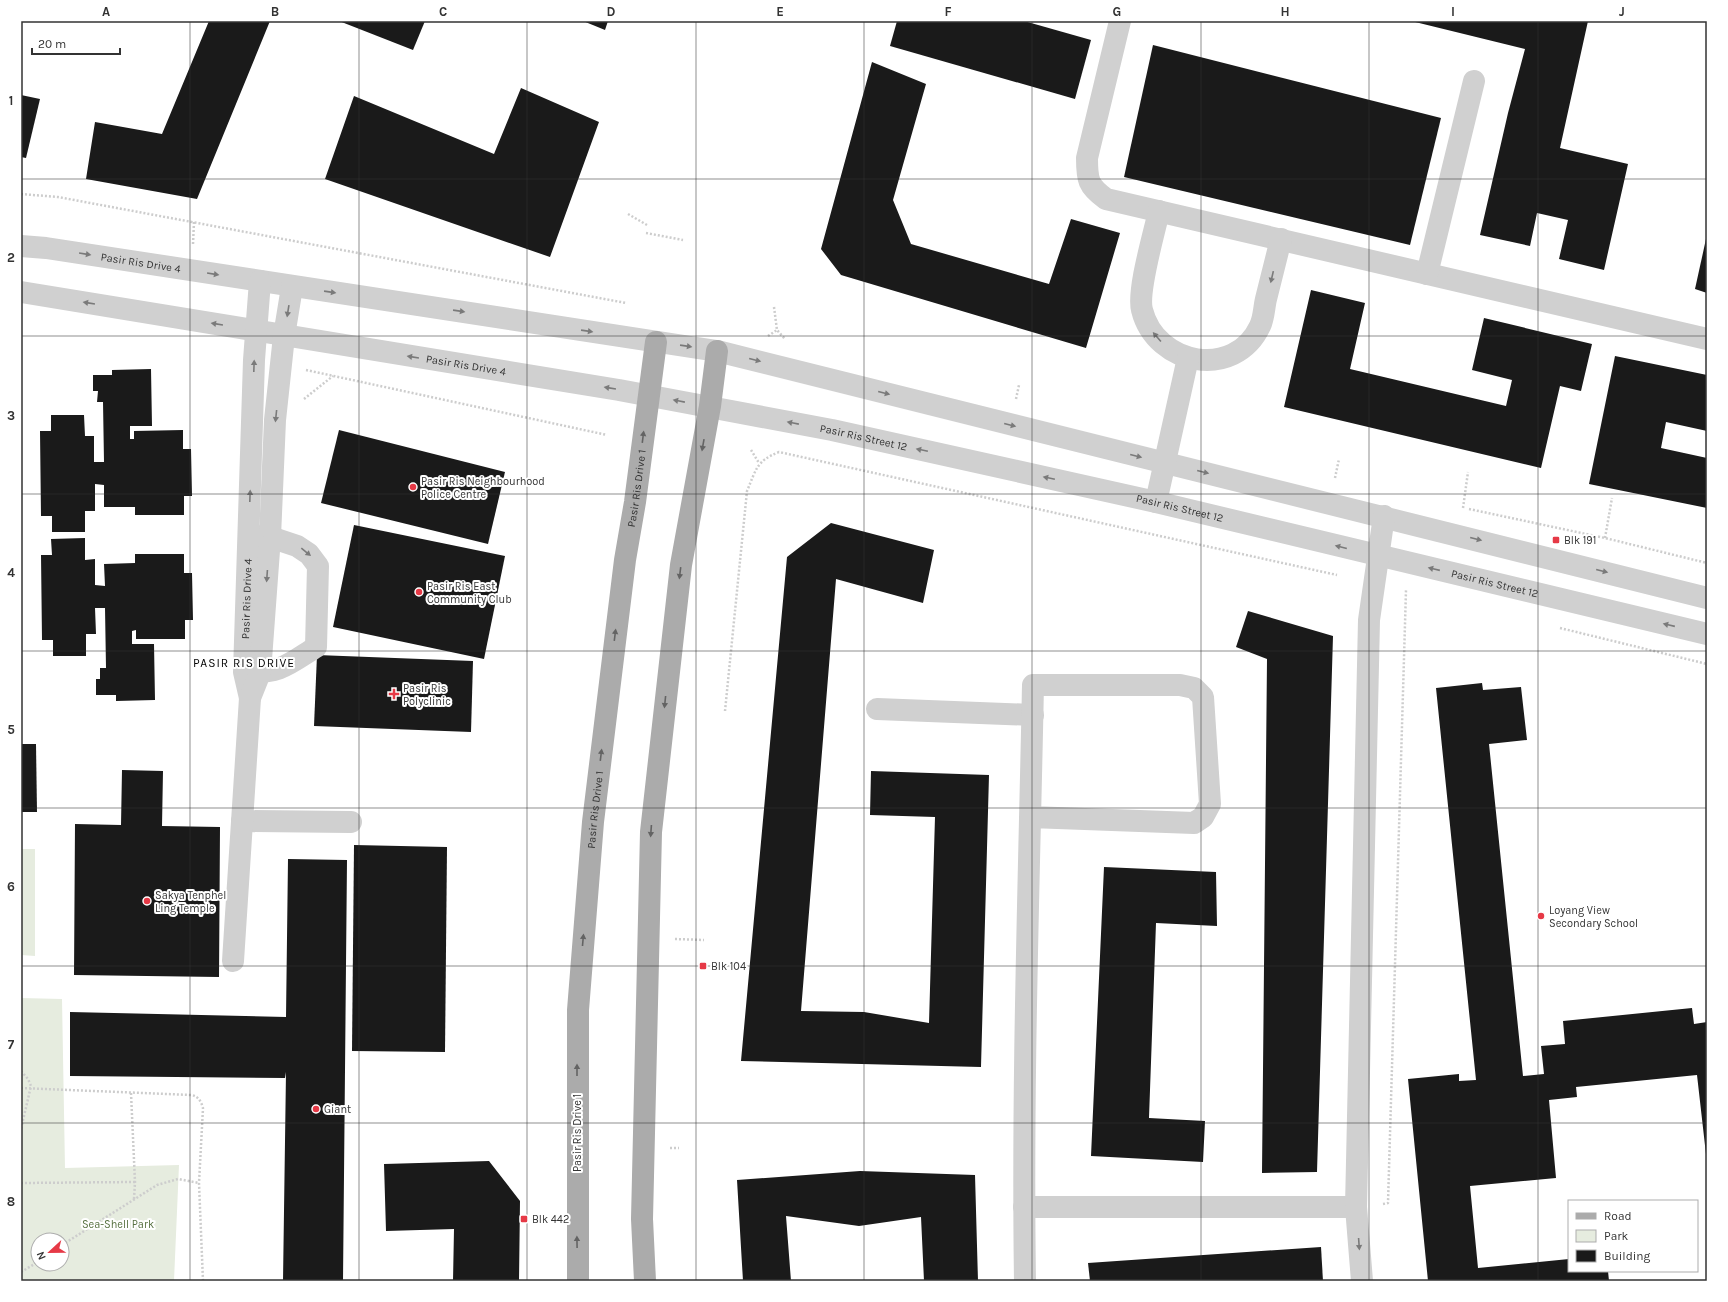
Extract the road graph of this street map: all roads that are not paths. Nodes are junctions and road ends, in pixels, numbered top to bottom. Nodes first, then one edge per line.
1 (1120, 21) edge
2 (1474, 81) dead end
3 (1159, 211) junction
4 (1280, 239) junction
5 (21, 246) edge
6 (1427, 274) junction
7 (260, 281) junction
8 (292, 286) junction
9 (21, 292) edge
10 (256, 330) junction
11 (284, 336) junction
12 (1707, 339) edge
13 (656, 342) junction
14 (717, 351) junction
15 (1188, 358) junction
16 (649, 395) junction
17 (710, 406) junction
18 (1165, 463) junction
19 (1156, 502) junction
20 (1384, 516) junction
21 (249, 535) junction
22 (270, 537) junction
23 (1379, 556) junction
24 (1707, 598) edge
25 (1707, 634) edge
26 (252, 672) junction
27 (877, 709) dead end
28 (1033, 715) junction
29 (1030, 817) junction
30 (242, 821) junction
31 (350, 822) dead end
32 (233, 961) dead end
33 (1024, 1207) junction
34 (1356, 1207) junction
35 (578, 1281) edge
36 (644, 1281) edge
37 (1025, 1281) edge
38 (1362, 1281) edge

1 - 3 street
2 - 6 street
3 - 4 street
15 -> 3 street
4 - 6 street
4 -> 15 street
5 -> 7 street, Pasir Ris Drive 4
6 - 12 street
7 - 8 street, Pasir Ris Drive 4
7 - 10 street, Pasir Ris Drive 4
8 -> 11 street, Pasir Ris Drive 4
8 -> 13 street, Pasir Ris Drive 4
10 -> 9 street, Pasir Ris Drive 4
10 - 11 street, Pasir Ris Drive 4
21 -> 10 street, Pasir Ris Drive 4
16 -> 11 street, Pasir Ris Drive 4
11 -> 22 street, Pasir Ris Drive 4
13 -> 14 street
13 - 16 main road, Pasir Ris Drive 1
14 - 17 main road
14 -> 18 street
15 - 18 street
17 -> 16 street, Pasir Ris Street 12
35 -> 16 main road, Pasir Ris Drive 1
19 -> 17 street, Pasir Ris Street 12
17 -> 36 main road
18 - 19 street
18 -> 20 street
23 -> 19 street, Pasir Ris Street 12
20 - 23 street
20 -> 24 street
21 - 22 street
21 - 26 street, Pasir Ris Drive 4
22 -> 26 street, Pasir Ris Drive 4
22 -> 26 street
25 -> 23 street, Pasir Ris Street 12
23 - 34 street
26 - 30 street, Pasir Ris Drive 4
27 - 28 street
28 - 29 street
28 - 29 street
29 - 33 street
30 - 31 street
30 - 32 street, Pasir Ris Drive 4
33 - 34 street
33 - 37 street
34 -> 38 street

